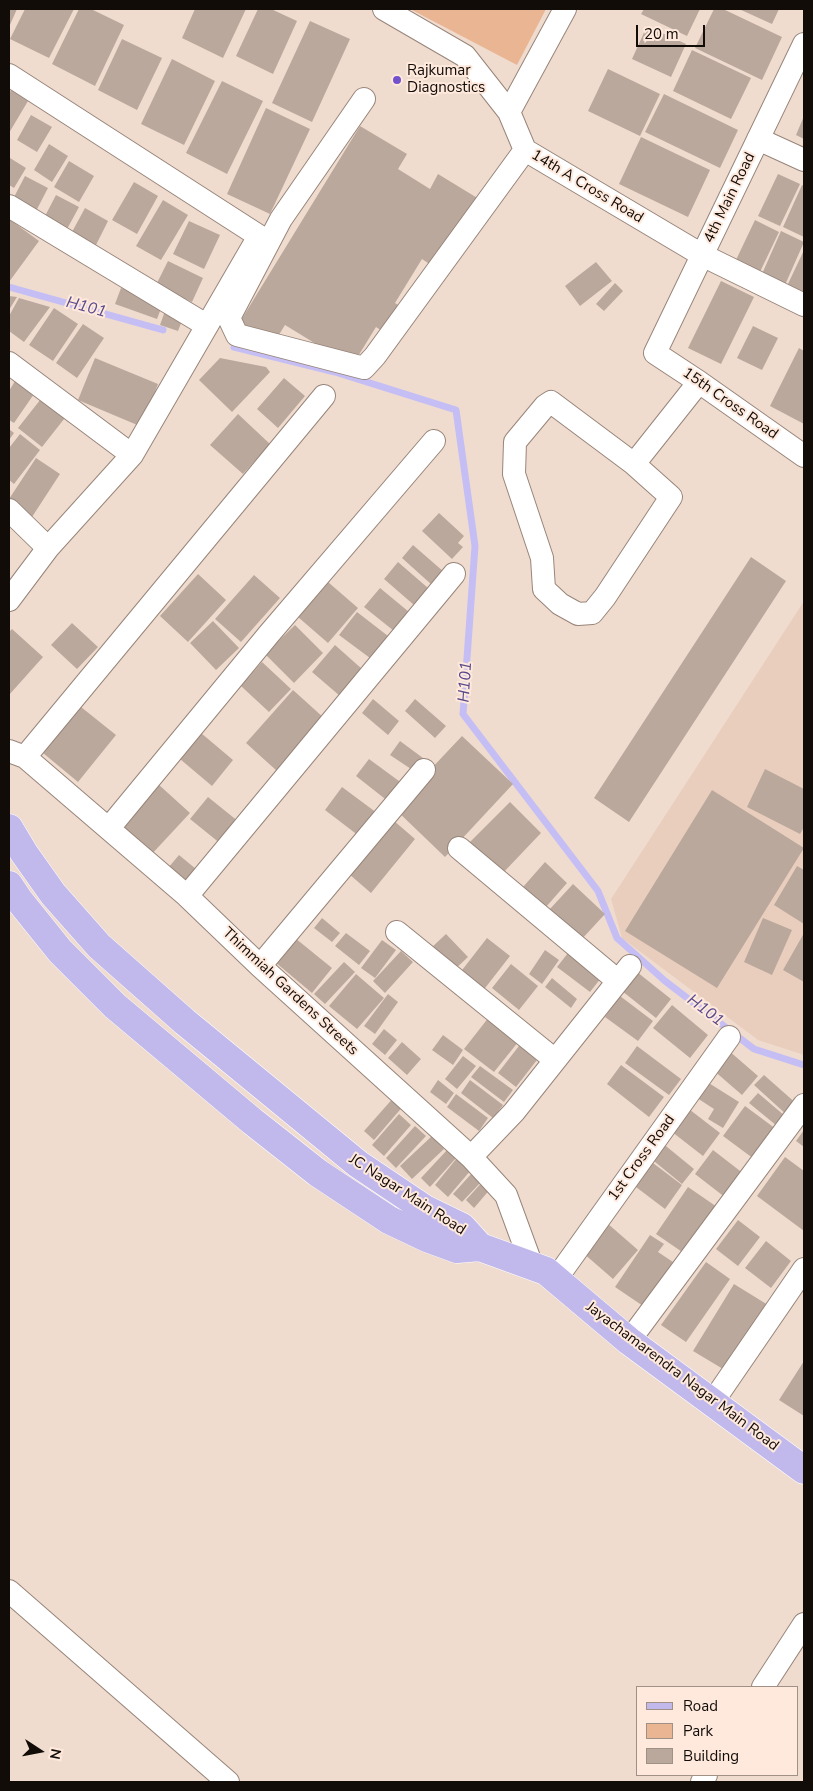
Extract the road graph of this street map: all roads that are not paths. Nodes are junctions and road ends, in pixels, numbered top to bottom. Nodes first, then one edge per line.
1 (384, 9) edge
2 (565, 9) edge
3 (804, 44) edge
4 (9, 75) edge
5 (364, 99) dead end
6 (509, 112) junction
7 (758, 139) junction
8 (525, 150) junction
9 (804, 160) edge
10 (9, 206) edge
11 (702, 255) junction
12 (804, 305) edge
13 (206, 325) junction
14 (655, 353) joint
15 (9, 363) edge
16 (699, 382) junction
17 (324, 396) dead end
18 (434, 441) dead end
19 (132, 455) junction
20 (804, 456) edge
21 (634, 464) junction
22 (9, 510) edge
23 (48, 548) junction
24 (454, 574) dead end
25 (9, 600) edge
26 (17, 754) edge
27 (424, 770) dead end
28 (9, 828) edge
29 (109, 828) junction
30 (459, 848) dead end
31 (9, 885) edge
32 (187, 896) junction
33 (397, 932) dead end
34 (260, 966) junction
35 (729, 1037) dead end
36 (555, 1060) junction
37 (804, 1105) edge
38 (471, 1157) junction
39 (480, 1247) junction
40 (804, 1269) edge
41 (544, 1273) junction
42 (629, 1341) junction
43 (712, 1403) junction
44 (804, 1470) edge
45 (9, 1591) edge
46 (804, 1624) edge
47 (764, 1686) edge
48 (228, 1782) edge

1 - 6 street, 14th A Cross Road
2 - 6 street
3 - 7 street, 4th Main Road
4 - 13 street
5 - 8 street
6 - 8 street, 14th A Cross Road
7 - 9 street
7 - 11 street, 4th Main Road
8 - 11 street, 14th A Cross Road
10 - 13 street
11 - 12 street, 14th A Cross Road
11 - 14 street, 4th Main Road
13 - 19 street
14 - 16 street, 15th Cross Road
15 - 19 street
16 - 20 street, 15th Cross Road
16 - 21 street
17 - 26 street
18 - 29 street
19 - 23 street
21 - 21 street
22 - 23 street
23 - 25 street
24 - 32 street
26 - 29 street, Thimmiah Gardens Streets
27 - 34 street
28 - 39 main road, JC Nagar Main Road
29 - 32 street, Thimmiah Gardens Streets
30 - 36 street
31 - 39 main road, JC Nagar Main Road
32 - 34 street, Thimmiah Gardens Streets
33 - 36 street
34 - 38 street, Thimmiah Gardens Streets
35 - 41 street, 1st Cross Road
36 - 38 street
37 - 42 street
38 - 41 street, Thimmiah Gardens Streets
39 - 41 main road, Jayachamarendra Nagar Main Road
40 - 43 street
41 - 42 main road, Jayachamarendra Nagar Main Road
42 - 43 main road, Jayachamarendra Nagar Main Road
43 - 44 main road, Jayachamarendra Nagar Main Road
45 - 48 street
46 - 47 street

